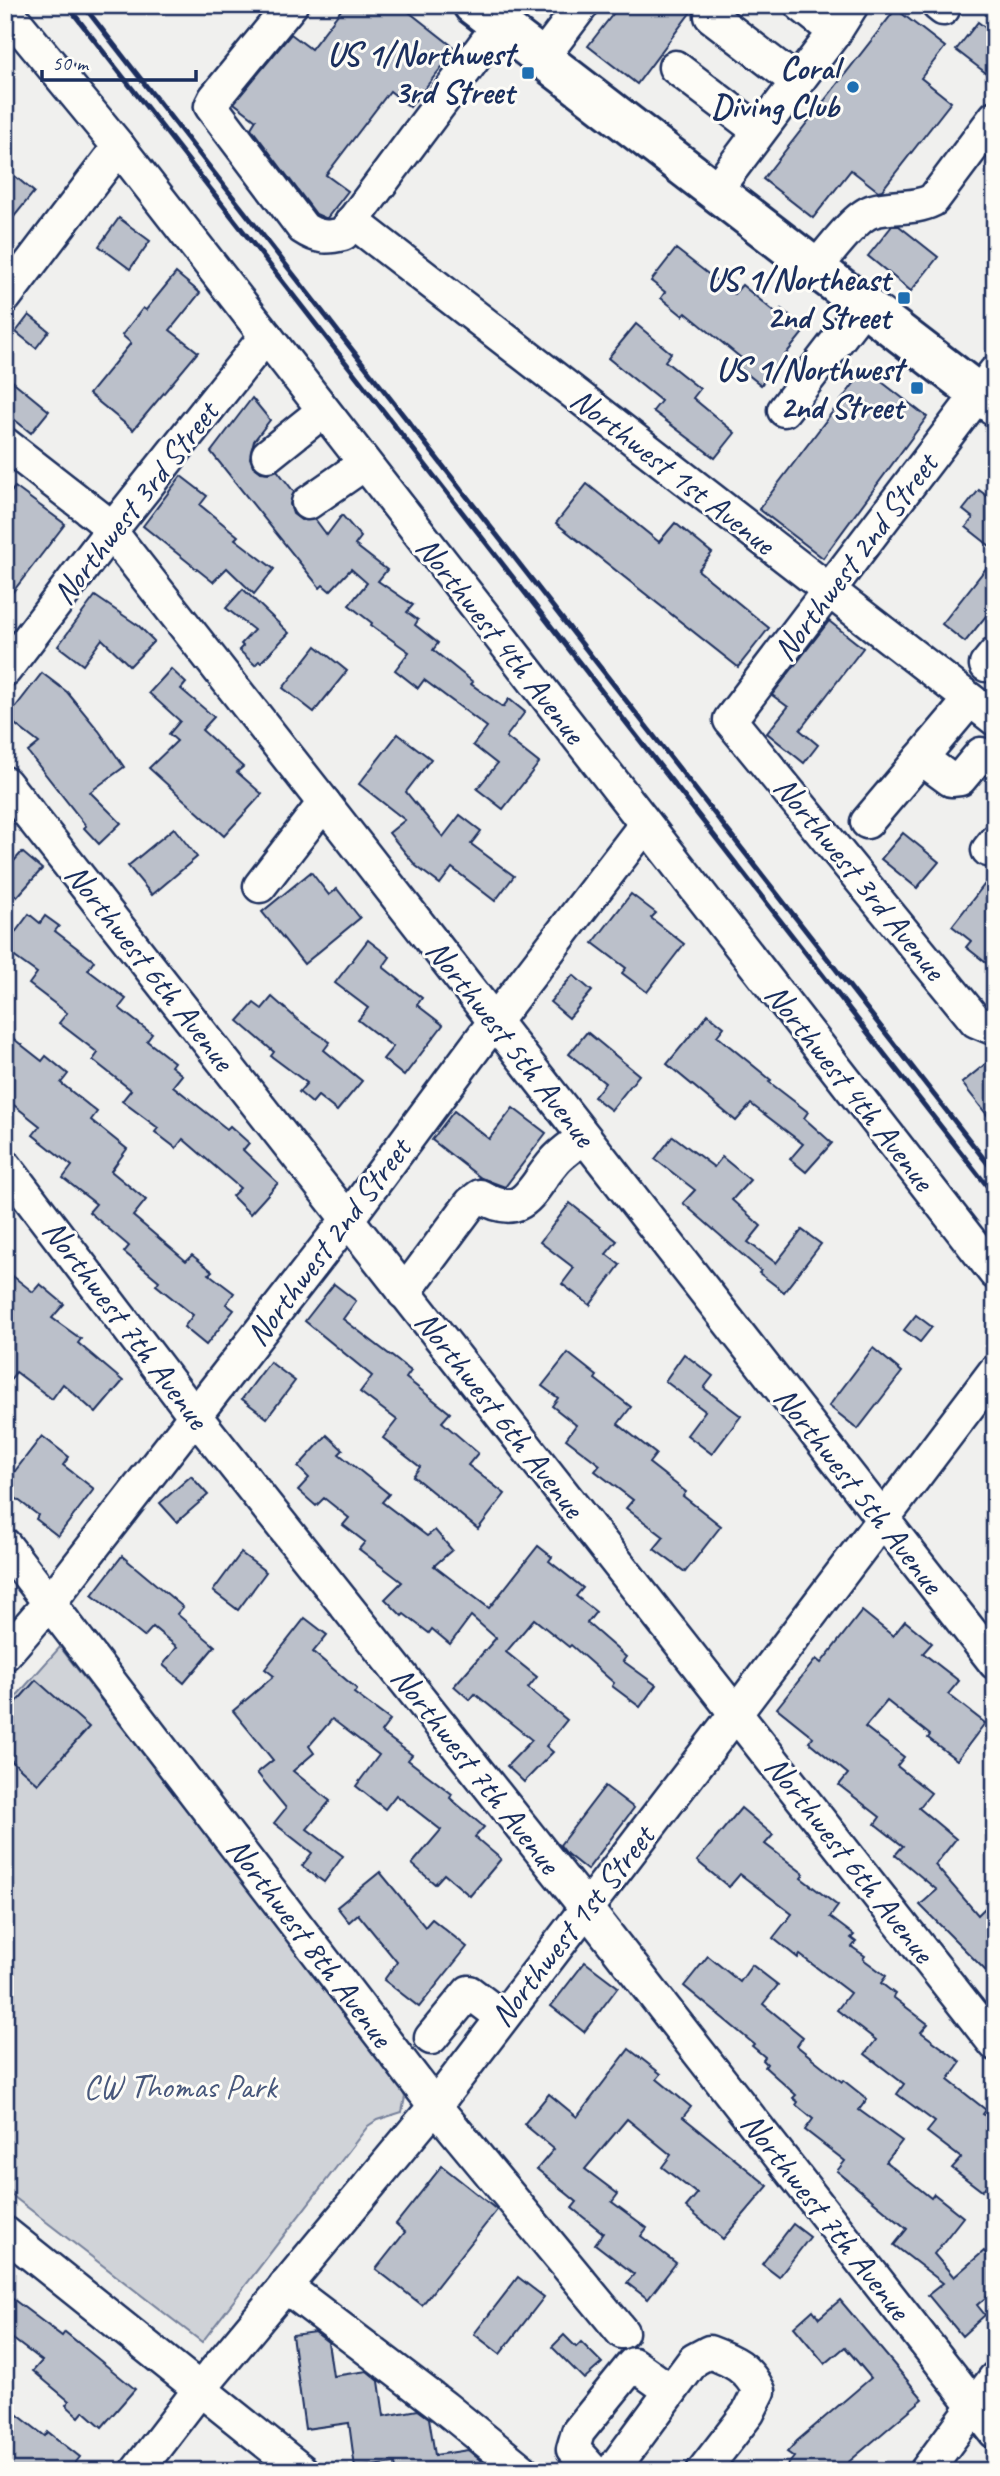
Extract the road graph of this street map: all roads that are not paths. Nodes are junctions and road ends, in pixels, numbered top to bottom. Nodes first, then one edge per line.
1 (291, 5) edge
2 (582, 5) edge
3 (801, 5) edge
4 (852, 5) edge
5 (5, 9) edge
6 (486, 15) edge
7 (711, 16) dead end
8 (835, 32) junction
9 (542, 58) junction
10 (675, 67) dead end
11 (797, 82) junction
12 (995, 117) edge
13 (758, 131) junction
14 (119, 147) junction
15 (715, 191) junction
16 (352, 221) junction
17 (816, 269) junction
18 (5, 297) edge
19 (864, 306) junction
20 (266, 336) junction
21 (989, 391) edge
22 (784, 410) dead end
23 (323, 411) junction
24 (5, 444) edge
25 (268, 455) dead end
26 (364, 464) junction
27 (308, 503) dead end
28 (110, 532) junction
29 (829, 592) junction
30 (5, 670) edge
31 (970, 700) junction
32 (995, 719) edge
33 (730, 720) joint
34 (981, 754) dead end
35 (922, 758) junction
36 (5, 782) edge
37 (324, 803) junction
38 (867, 822) dead end
39 (645, 825) junction
40 (260, 886) dead end
41 (494, 1022) junction
42 (995, 1029) edge
43 (583, 1137) junction
44 (5, 1166) edge
45 (347, 1220) junction
46 (995, 1273) edge
47 (404, 1293) junction
48 (995, 1371) edge
49 (195, 1416) junction
50 (883, 1520) junction
51 (5, 1545) edge
52 (50, 1602) junction
53 (5, 1654) edge
54 (995, 1663) edge
55 (736, 1713) junction
56 (586, 1908) junction
57 (502, 2017) junction
58 (430, 2038) dead end
59 (995, 2044) edge
60 (435, 2106) junction
61 (5, 2232) edge
62 (285, 2286) junction
63 (622, 2332) dead end
64 (995, 2378) edge
65 (200, 2389) junction
66 (671, 2391) junction
67 (975, 2406) junction
68 (995, 2431) edge
69 (136, 2471) edge
70 (302, 2471) edge
71 (523, 2471) edge
72 (593, 2471) edge
73 (612, 2471) edge
74 (702, 2471) edge
75 (926, 2471) edge

1 - 16 street
2 - 9 street
3 - 8 street
4 - 8 street
5 - 14 street, Northwest 4th Avenue
6 - 9 main road
6 - 16 street
7 - 11 street
8 - 11 street
9 - 15 main road
10 - 13 street
11 - 13 street
12 - 17 street
13 - 15 street
14 - 18 street
14 - 20 street, Northwest 4th Avenue
15 - 17 main road
16 - 29 street, Northwest 1st Avenue
17 - 19 main road
19 - 21 main road
19 - 22 street
20 - 23 street, Northwest 4th Avenue
20 - 28 street, Northwest 3rd Street
21 - 29 street, Northwest 2nd Street
23 - 25 street
23 - 26 street, Northwest 4th Avenue
24 - 28 street, Northwest 5th Avenue
26 - 27 street
26 - 39 street, Northwest 4th Avenue
28 - 30 street, Northwest 3rd Street
28 - 37 street, Northwest 5th Avenue
29 - 31 street, Northwest 1st Avenue
29 - 33 street, Northwest 2nd Street
31 - 32 street, Northwest 1st Avenue
31 - 35 street
33 - 42 street, Northwest 3rd Avenue
34 - 35 street
35 - 38 street
36 - 45 street, Northwest 6th Avenue
37 - 40 street
37 - 41 street, Northwest 5th Avenue
39 - 41 street, Northwest 2nd Street
39 - 46 street, Northwest 4th Avenue
41 - 43 street, Northwest 5th Avenue
41 - 45 street, Northwest 2nd Street
43 - 47 street
43 - 50 street, Northwest 5th Avenue
44 - 49 street, Northwest 7th Avenue
45 - 47 street, Northwest 6th Avenue
45 - 49 street, Northwest 2nd Street
47 - 55 street, Northwest 6th Avenue
48 - 50 street, Northwest 1st Street
49 - 52 street, Northwest 2nd Street
49 - 56 street, Northwest 7th Avenue
50 - 54 street, Northwest 5th Avenue
50 - 55 street, Northwest 1st Street
51 - 52 street, Northwest 8th Avenue
52 - 53 street, Northwest 2nd Street
52 - 60 street, Northwest 8th Avenue
55 - 56 street, Northwest 1st Street
55 - 59 street, Northwest 6th Avenue
56 - 57 street, Northwest 1st Street
56 - 67 street, Northwest 7th Avenue
57 - 58 street
57 - 60 street, Northwest 1st Street
60 - 62 street, Northwest 1st Street
60 - 63 street, Northwest 8th Avenue
61 - 65 street
62 - 65 street, Northwest 1st Street
62 - 71 street
64 - 67 street
65 - 69 street, Northwest 1st Street
65 - 70 street
66 - 72 street
66 - 73 street
66 - 74 street
67 - 68 street, Northwest 7th Avenue
67 - 75 street

